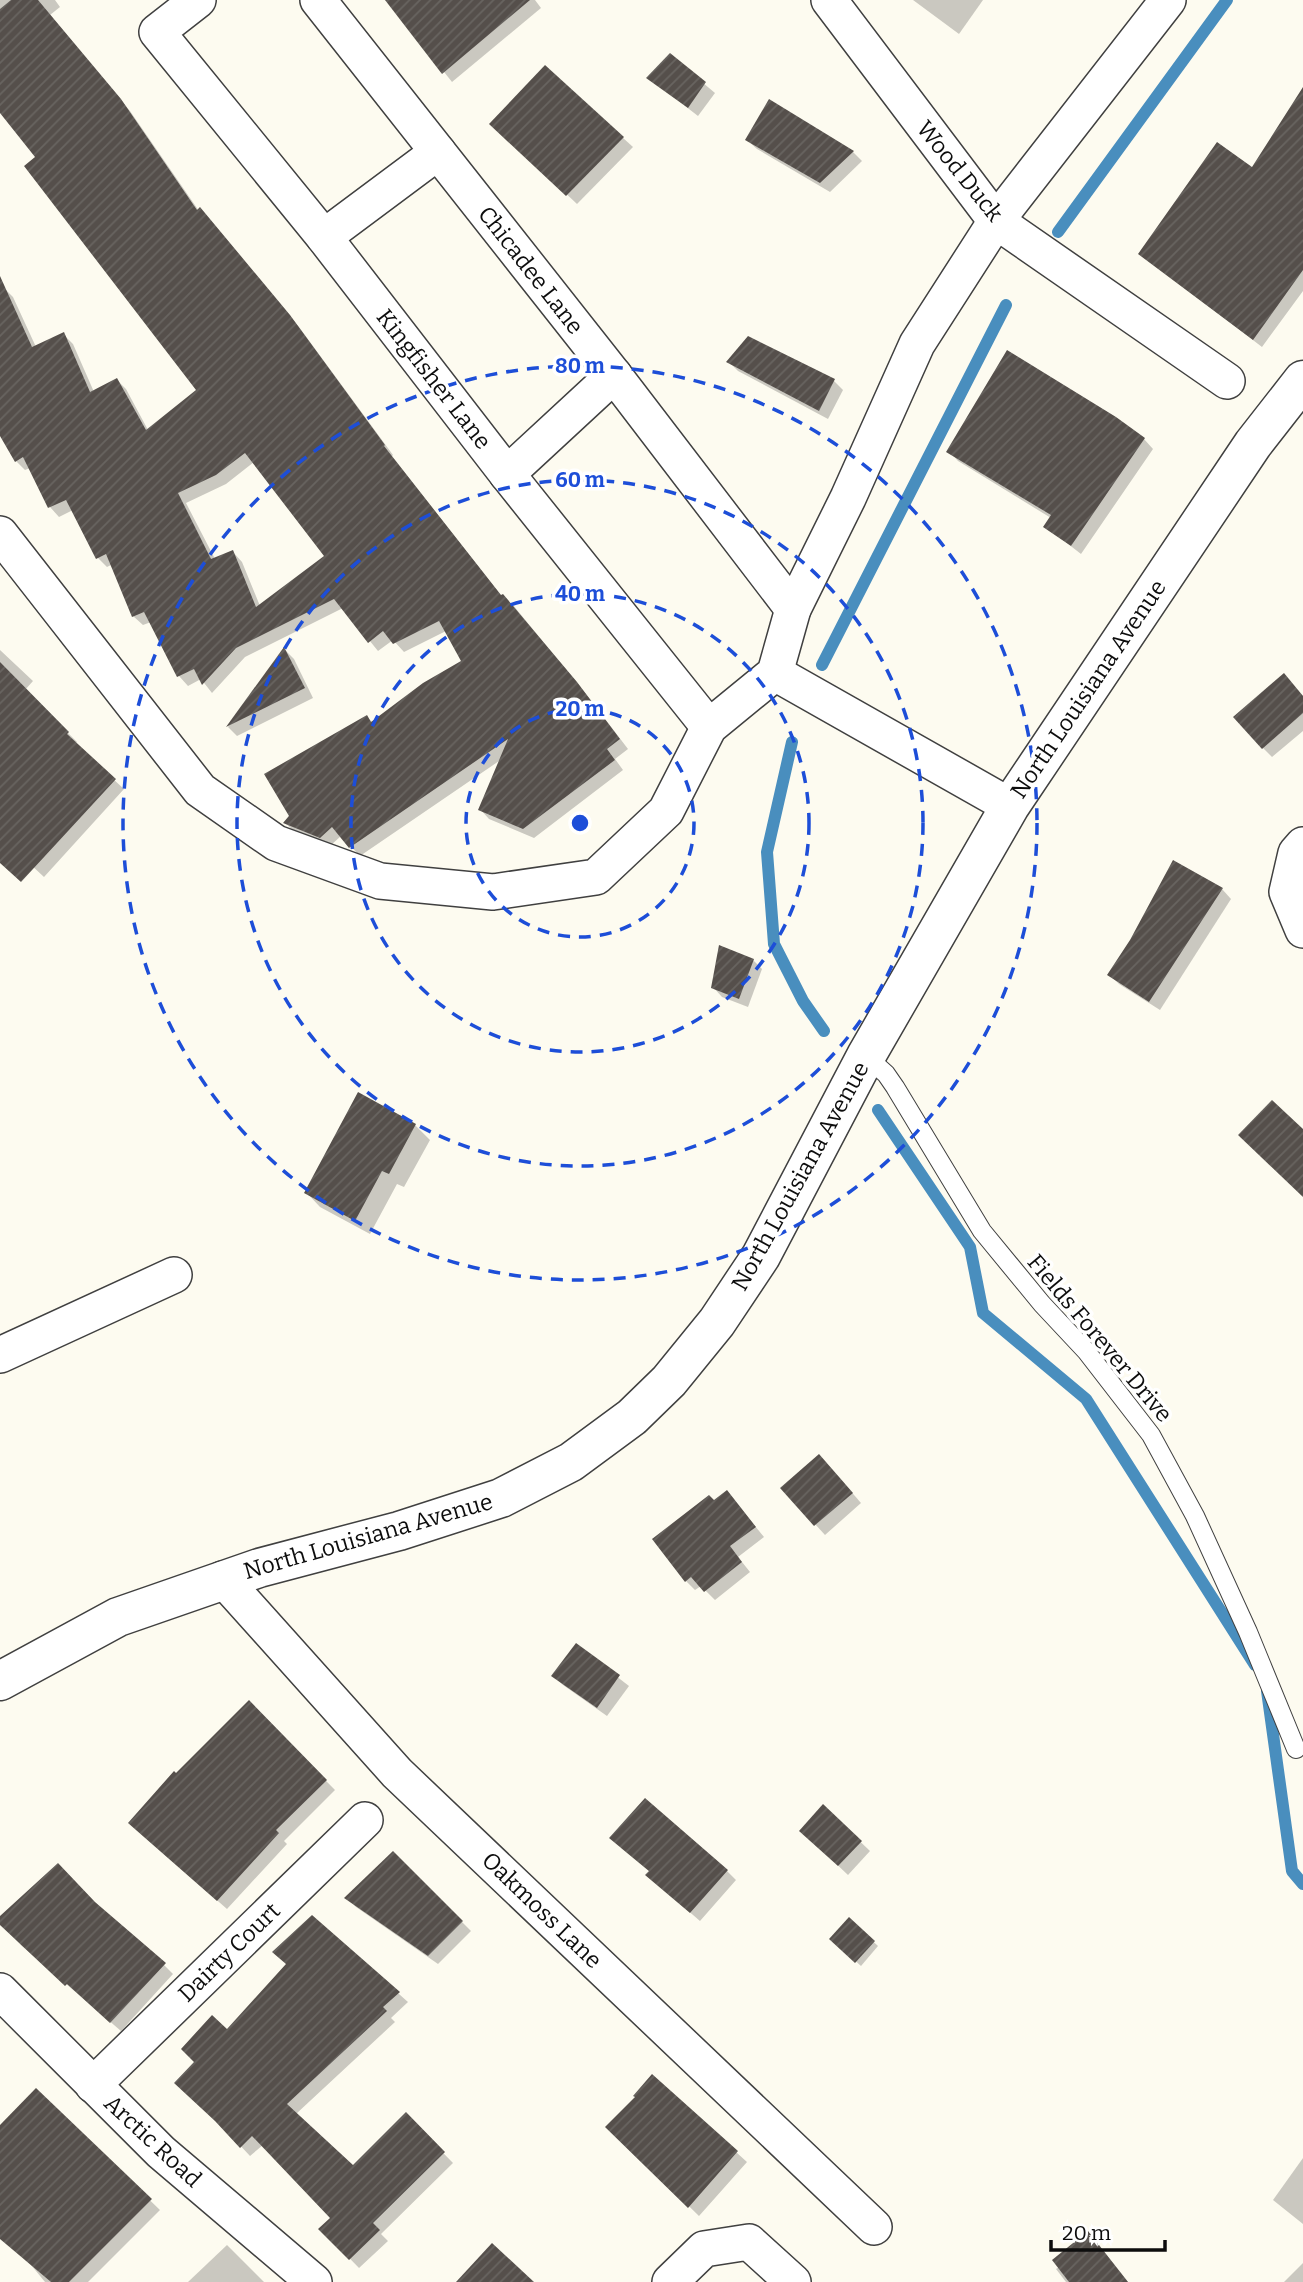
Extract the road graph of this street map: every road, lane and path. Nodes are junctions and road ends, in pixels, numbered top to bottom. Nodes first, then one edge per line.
1 (198, 0) edge
2 (318, 0) edge
3 (829, 0) edge
4 (1168, 0) edge
5 (438, 152) junction
6 (996, 221) junction
7 (324, 237) junction
8 (614, 375) junction
9 (1303, 380) edge
10 (1227, 381) dead end
11 (507, 474) junction
12 (0, 534) edge
13 (793, 610) junction
14 (775, 673) junction
15 (709, 727) junction
16 (1010, 806) junction
17 (1303, 845) edge
18 (1303, 930) edge
19 (866, 1056) junction
20 (174, 1275) dead end
21 (0, 1354) edge
22 (223, 1579) junction
23 (0, 1681) edge
24 (1296, 1749) dead end
25 (365, 1820) dead end
26 (0, 1991) edge
27 (93, 2085) junction
28 (874, 2227) dead end
29 (314, 2282) edge
30 (670, 2282) edge
31 (793, 2282) edge

1 - 7 street, Kingfisher Lane
2 - 5 street, Chicadee Lane
3 - 6 street, Wood Duck
4 - 6 street
5 - 7 street
5 - 8 street, Chicadee Lane
6 - 10 street, Wood Duck
6 - 13 street
7 - 11 street, Kingfisher Lane
8 - 11 street
8 - 13 street, Chicadee Lane
9 - 16 street, North Louisiana Avenue
11 - 15 street, Kingfisher Lane
12 - 15 street
13 - 14 street
14 - 15 street
14 - 16 street
16 - 19 street, North Louisiana Avenue
17 - 18 street
19 - 22 street, North Louisiana Avenue
19 - 24 lane, Fields Forever Drive
20 - 21 street
22 - 23 street, North Louisiana Avenue
22 - 28 street, Oakmoss Lane
25 - 27 street, Dairty Court
26 - 27 street, Arctic Road
27 - 29 street, Arctic Road
30 - 31 street

